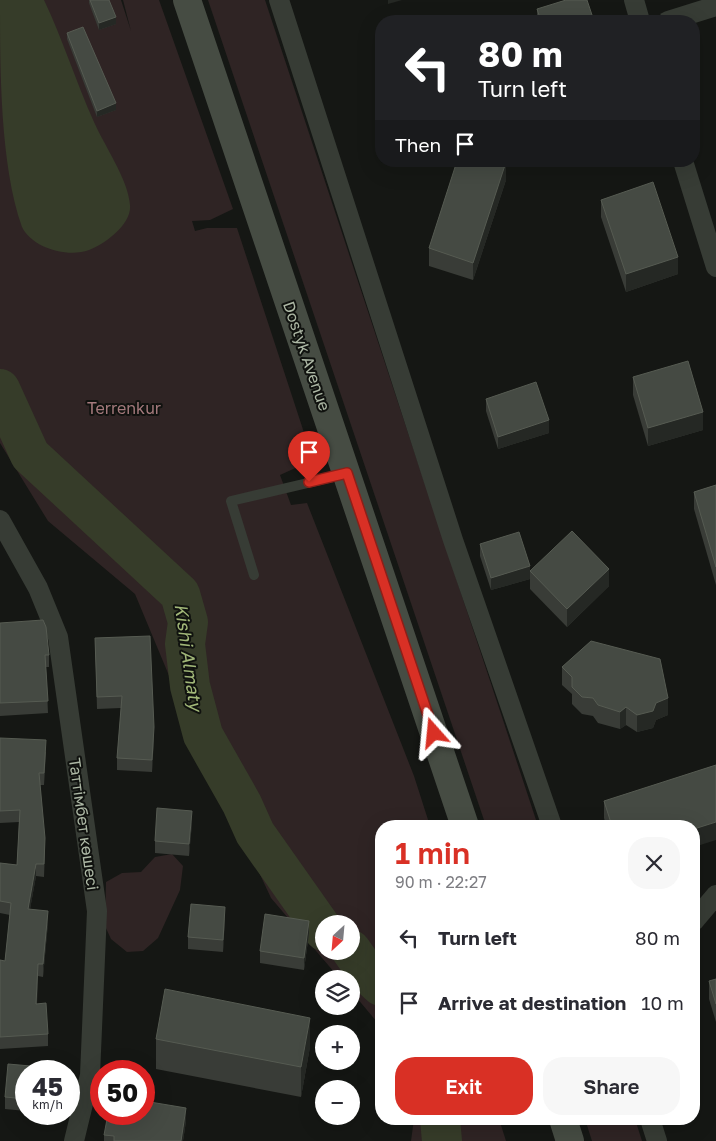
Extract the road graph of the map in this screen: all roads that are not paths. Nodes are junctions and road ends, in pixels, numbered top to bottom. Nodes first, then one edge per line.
1 (187, 0) edge
2 (278, 0) edge
3 (634, 0) edge
4 (716, 6) edge
5 (638, 15) edge
6 (687, 15) edge
7 (685, 167) edge
8 (716, 267) edge
9 (347, 473) junction
10 (0, 520) edge
11 (254, 575) dead end
12 (463, 820) edge
13 (550, 820) edge
14 (716, 895) edge
15 (700, 914) edge
16 (565, 1125) edge
17 (652, 1125) edge
18 (74, 1141) edge
19 (570, 1141) edge
20 (657, 1141) edge

1 - 9 main road, Dostyk Avenue
2 - 13 street
3 - 5 street
4 - 6 street
7 - 8 street
9 - 11 lane
9 - 12 main road, Dostyk Avenue
10 - 18 street, Таттімбет көшесі
14 - 15 street
16 - 19 main road
17 - 20 street

